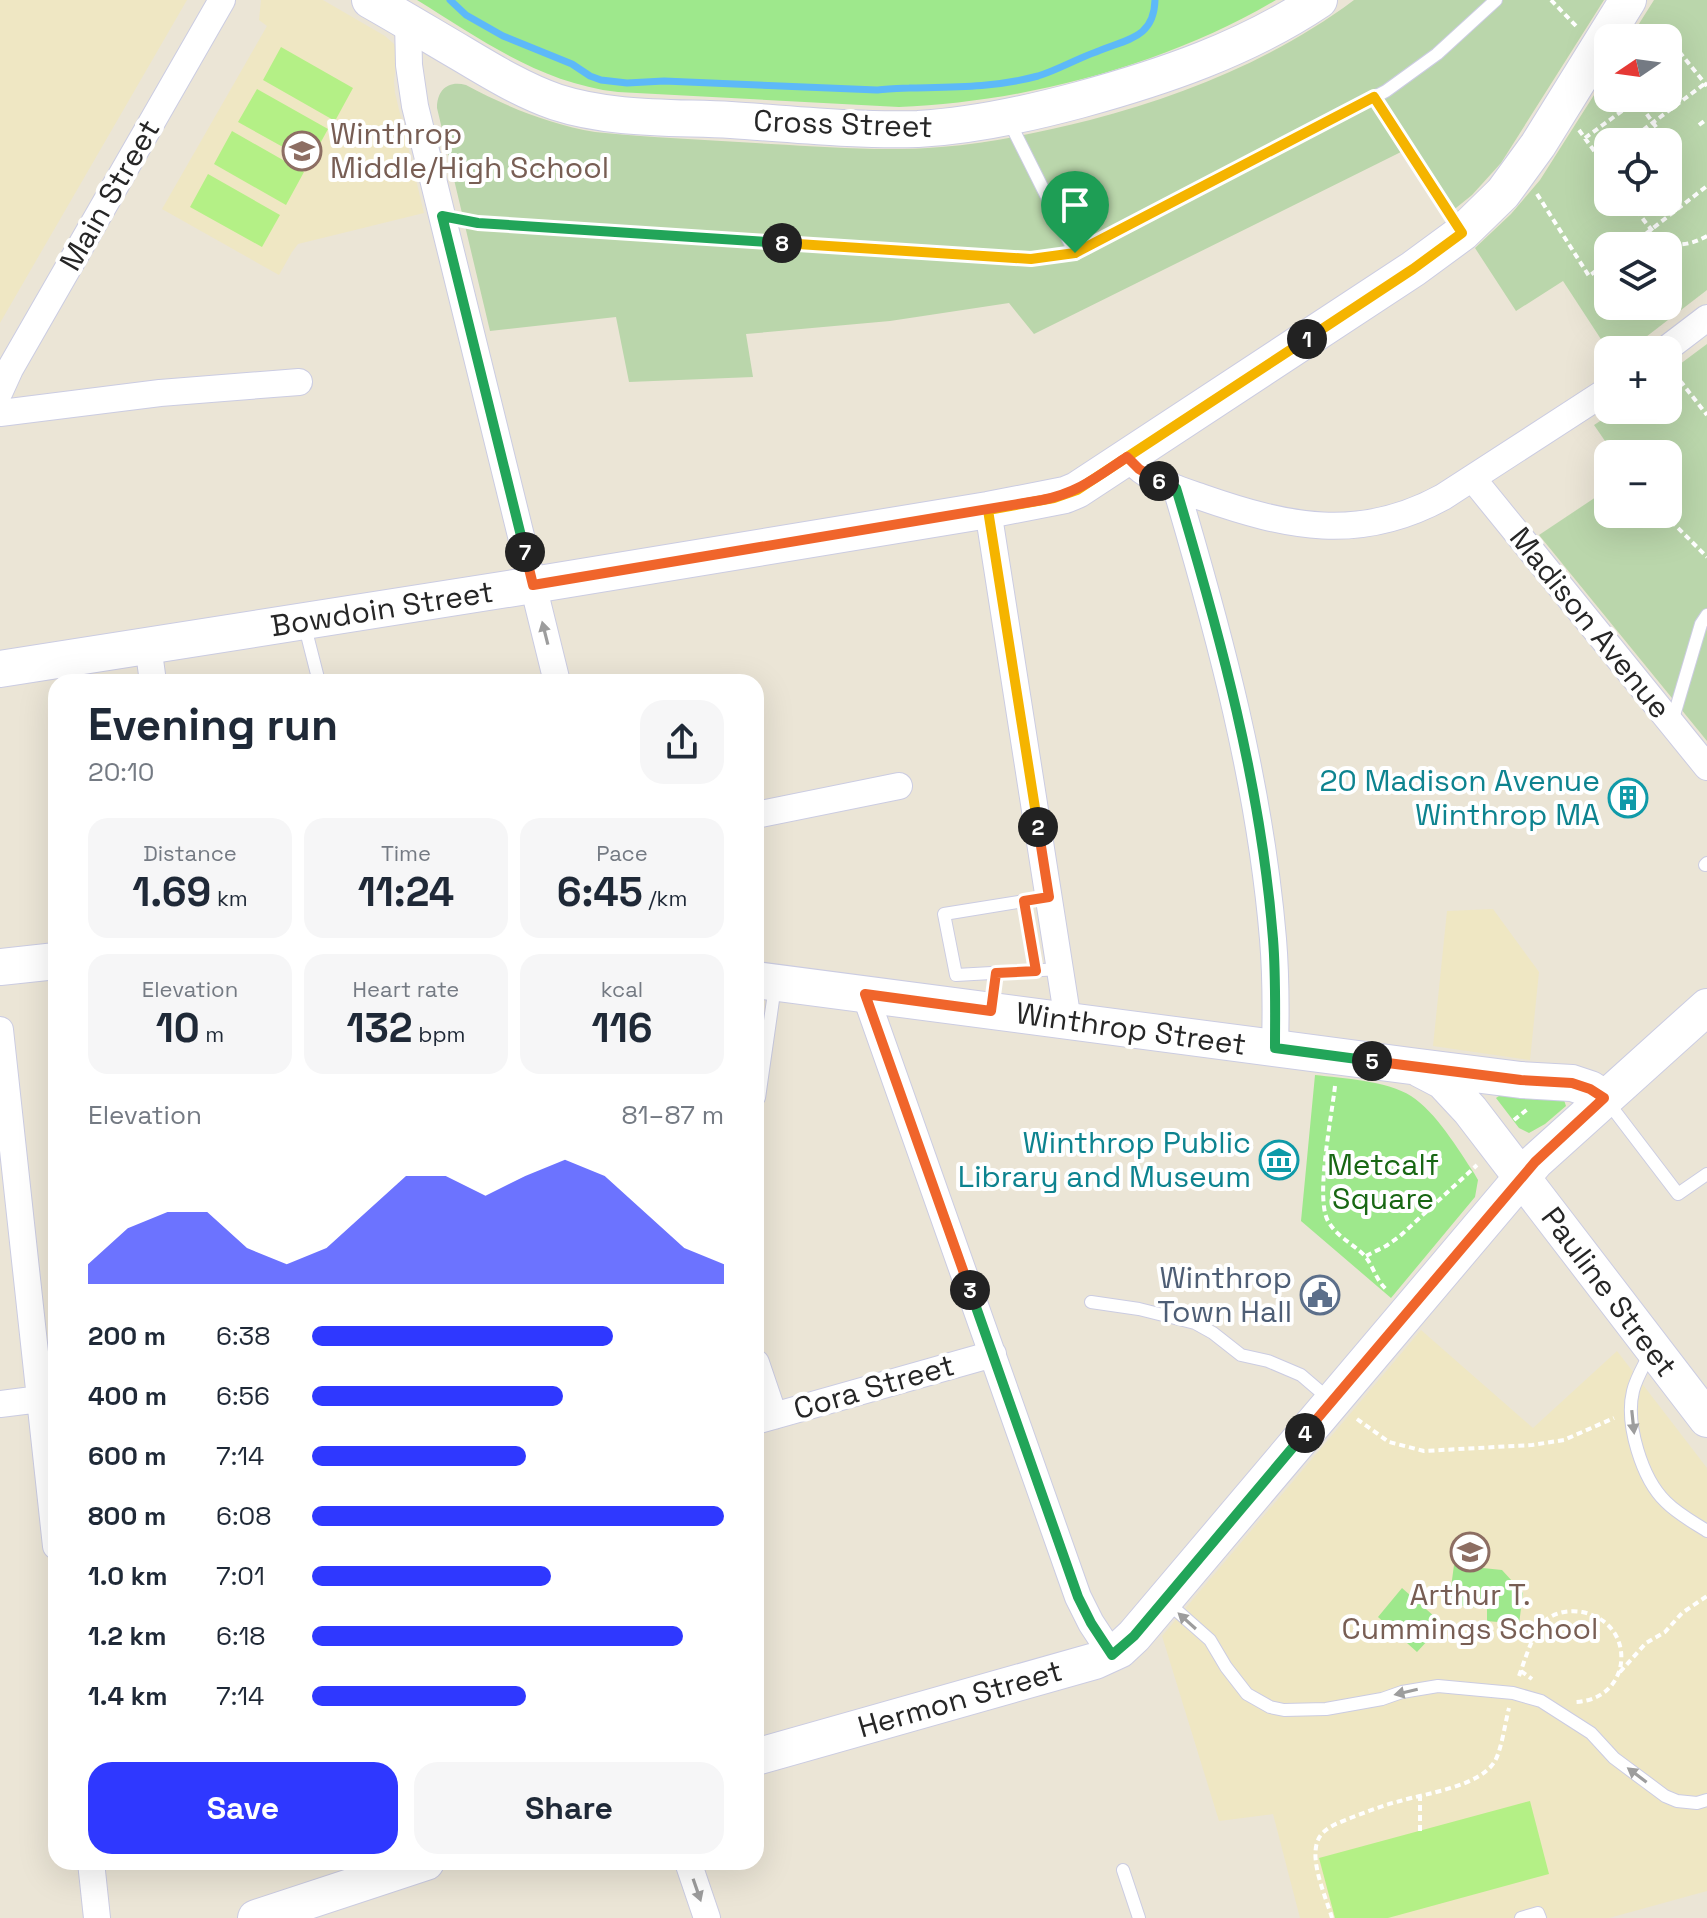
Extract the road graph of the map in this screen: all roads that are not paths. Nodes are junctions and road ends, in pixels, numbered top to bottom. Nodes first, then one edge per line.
1 (222, 0) edge
2 (370, 0) edge
3 (1319, 0) edge
4 (1496, 0) edge
5 (1628, 0) edge
6 (408, 22) junction
7 (1007, 117) junction
8 (442, 216) junction
9 (1075, 253) junction
10 (1707, 318) edge
11 (1682, 337) edge
12 (299, 382) dead end
13 (0, 391) edge
14 (1594, 399) edge
15 (0, 413) edge
16 (1127, 457) junction
17 (1473, 479) junction
18 (1176, 488) junction
19 (988, 510) junction
20 (533, 585) junction
21 (1707, 615) edge
22 (303, 621) junction
23 (148, 645) junction
24 (0, 669) edge
25 (152, 674) edge
26 (317, 674) edge
27 (555, 674) edge
28 (1672, 724) junction
29 (1707, 767) edge
30 (899, 786) dead end
31 (764, 813) edge
32 (1037, 899) junction
33 (48, 962) edge
34 (0, 967) edge
35 (1048, 970) junction
36 (766, 981) edge
37 (994, 992) junction
38 (865, 994) junction
39 (764, 1014) edge
40 (1701, 1017) edge
41 (1068, 1021) junction
42 (0, 1030) edge
43 (1275, 1048) junction
44 (1411, 1066) junction
45 (1604, 1098) junction
46 (1707, 1174) edge
47 (1521, 1177) junction
48 (1091, 1302) dead end
49 (1652, 1349) junction
50 (993, 1354) junction
51 (40, 1399) junction
52 (1333, 1400) junction
53 (0, 1404) edge
54 (765, 1418) edge
55 (1707, 1419) edge
56 (48, 1472) edge
57 (1707, 1531) edge
58 (1164, 1600) junction
59 (1112, 1655) junction
60 (764, 1755) edge
61 (1707, 1800) edge
62 (92, 1870) edge
63 (382, 1870) edge
64 (691, 1870) edge
65 (1123, 1870) dead end
66 (97, 1918) edge
67 (256, 1918) edge
68 (707, 1918) edge
69 (1139, 1918) edge
70 (1521, 1918) edge
71 (1540, 1918) edge

1 - 13 street, Main Street
2 - 6 street, Cross Street
3 - 7 street, Cross Street
4 - 9 lane
5 - 16 street, Bowdoin Street
6 - 7 street, Cross Street
6 - 8 street
7 - 9 lane
8 - 9 lane
8 - 20 street
10 - 11 street
12 - 15 street
14 - 17 street
16 - 18 street
16 - 19 street, Bowdoin Street
17 - 18 street
17 - 28 street, Madison Avenue
18 - 43 street
19 - 20 street, Bowdoin Street
19 - 32 street
20 - 22 street, Bowdoin Street
27 -> 20 street
21 - 28 lane
22 - 23 street, Bowdoin Street
22 - 26 lane
23 - 24 street, Bowdoin Street
23 - 25 street
28 - 29 street, Madison Avenue
30 - 31 street
32 - 35 street
32 - 37 lane
33 - 34 street
35 - 37 lane
35 - 41 street
36 - 38 street, Winthrop Street
36 - 39 lane
37 - 38 street, Winthrop Street
37 - 41 street, Winthrop Street
38 - 50 street
40 - 45 street
41 - 43 street, Winthrop Street
42 - 51 street
43 - 44 street, Winthrop Street
44 - 45 street, Winthrop Street
44 - 47 street, Pauline Street
45 - 46 lane
45 - 47 street
47 - 49 street, Pauline Street
47 - 52 street, Hermon Street
48 - 52 lane
49 - 55 street, Pauline Street
49 -> 57 lane
50 - 54 street, Cora Street
50 - 59 street
51 - 53 street
51 - 56 street
52 - 58 street, Hermon Street
58 - 59 street, Hermon Street
61 -> 58 lane
59 - 60 street, Hermon Street
62 - 66 street
63 - 67 street
64 -> 68 street
65 - 69 lane
70 - 71 lane

